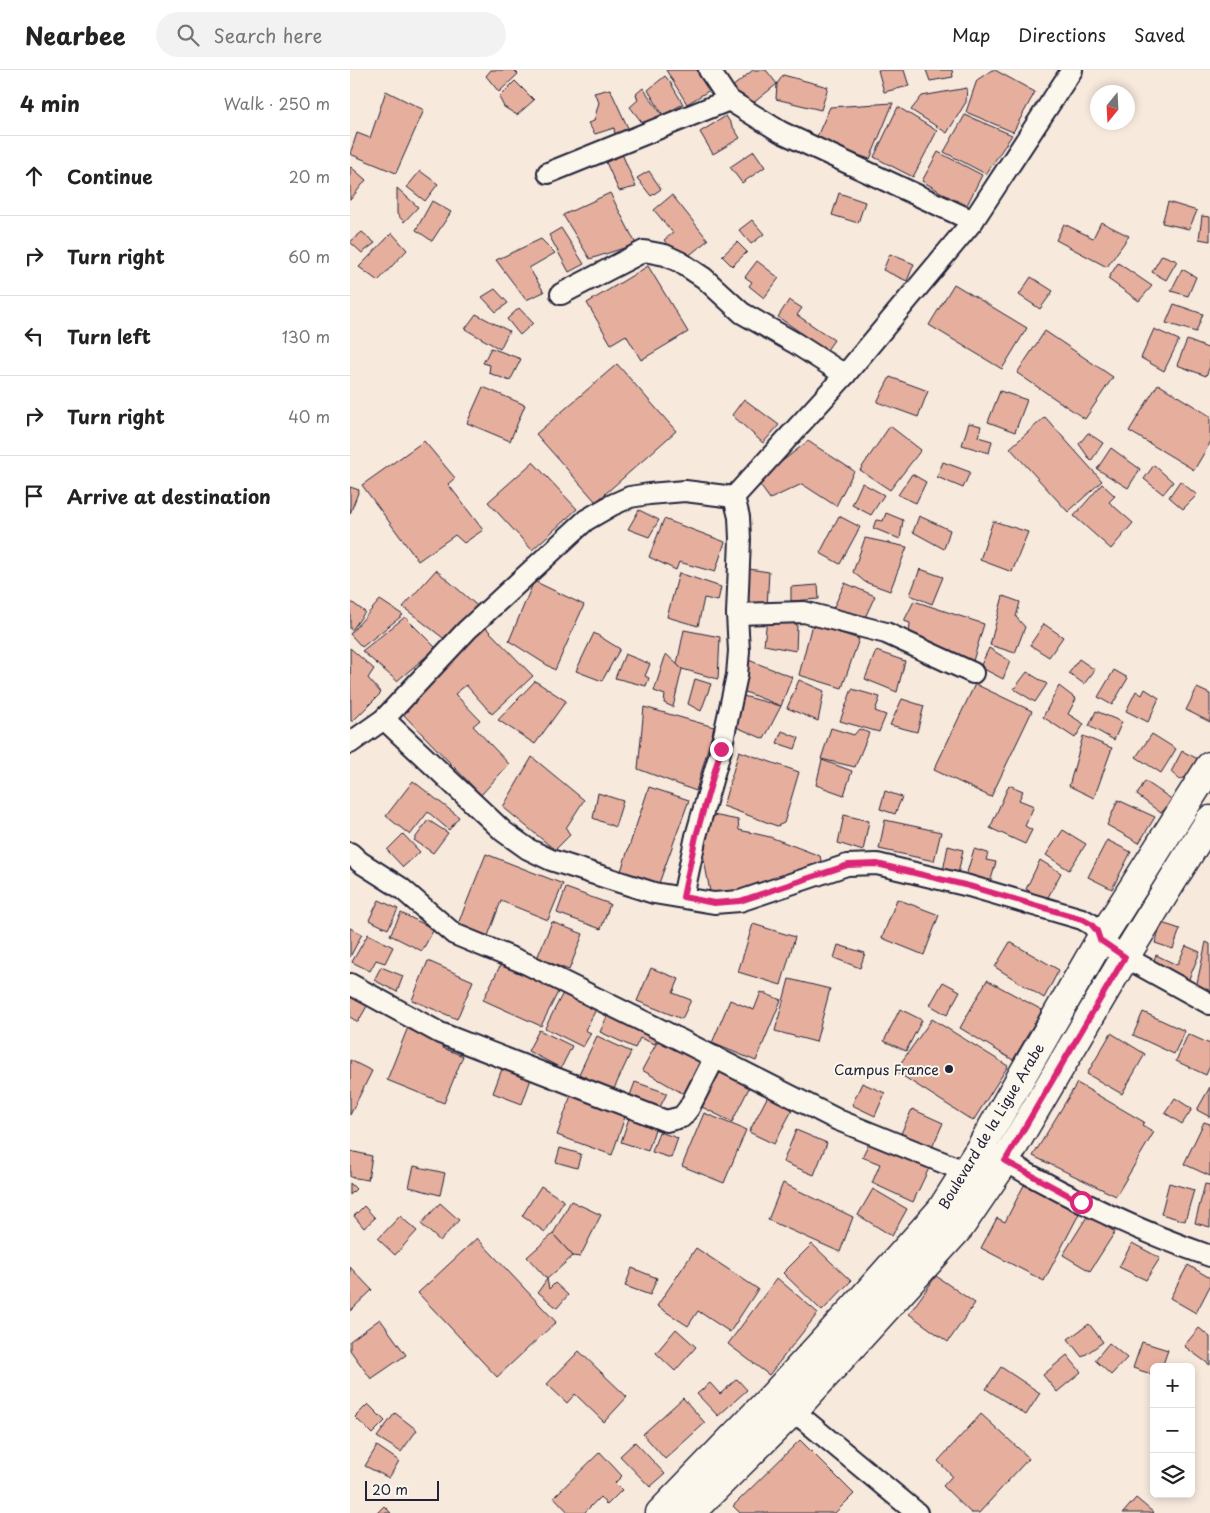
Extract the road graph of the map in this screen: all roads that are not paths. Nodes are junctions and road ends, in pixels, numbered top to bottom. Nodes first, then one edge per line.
1 (709, 70) edge
2 (1072, 70) edge
3 (729, 100) junction
4 (548, 173) dead end
5 (973, 221) junction
6 (561, 294) dead end
7 (845, 375) junction
8 (734, 497) junction
9 (737, 614) junction
10 (974, 674) dead end
11 (384, 719) junction
12 (350, 743) edge
13 (1210, 766) edge
14 (1210, 820) edge
15 (350, 853) edge
16 (683, 897) junction
17 (1100, 940) junction
18 (1125, 957) junction
19 (350, 984) edge
20 (1210, 1004) edge
21 (714, 1057) junction
22 (981, 1147) junction
23 (1005, 1161) junction
24 (964, 1171) junction
25 (989, 1186) junction
26 (1210, 1256) edge
27 (784, 1403) junction
28 (678, 1510) edge
29 (917, 1513) edge

1 - 3 street
2 - 5 street
3 - 4 street
3 - 5 street
5 - 7 street
6 - 7 street
7 - 8 street
8 - 9 street
8 - 11 street
9 - 10 street
9 - 16 street
11 - 12 street
11 - 16 street
13 - 17 main road, Boulevard de la Ligue Arabe
14 - 18 main road, Boulevard de la Ligue Arabe
15 - 21 street
16 - 17 street
17 - 18 street
17 - 22 main road, Boulevard de la Ligue Arabe
18 - 20 street
18 - 23 main road, Boulevard de la Ligue Arabe
19 - 21 street
21 - 24 street
22 - 23 street
22 - 24 main road, Boulevard de la Ligue Arabe
23 - 25 main road, Boulevard de la Ligue Arabe
23 - 26 street
24 - 25 street
24 - 27 main road, Boulevard de la Ligue Arabe
25 - 27 main road, Boulevard de la Ligue Arabe
27 - 28 main road, Boulevard de la Ligue Arabe
27 - 29 street

